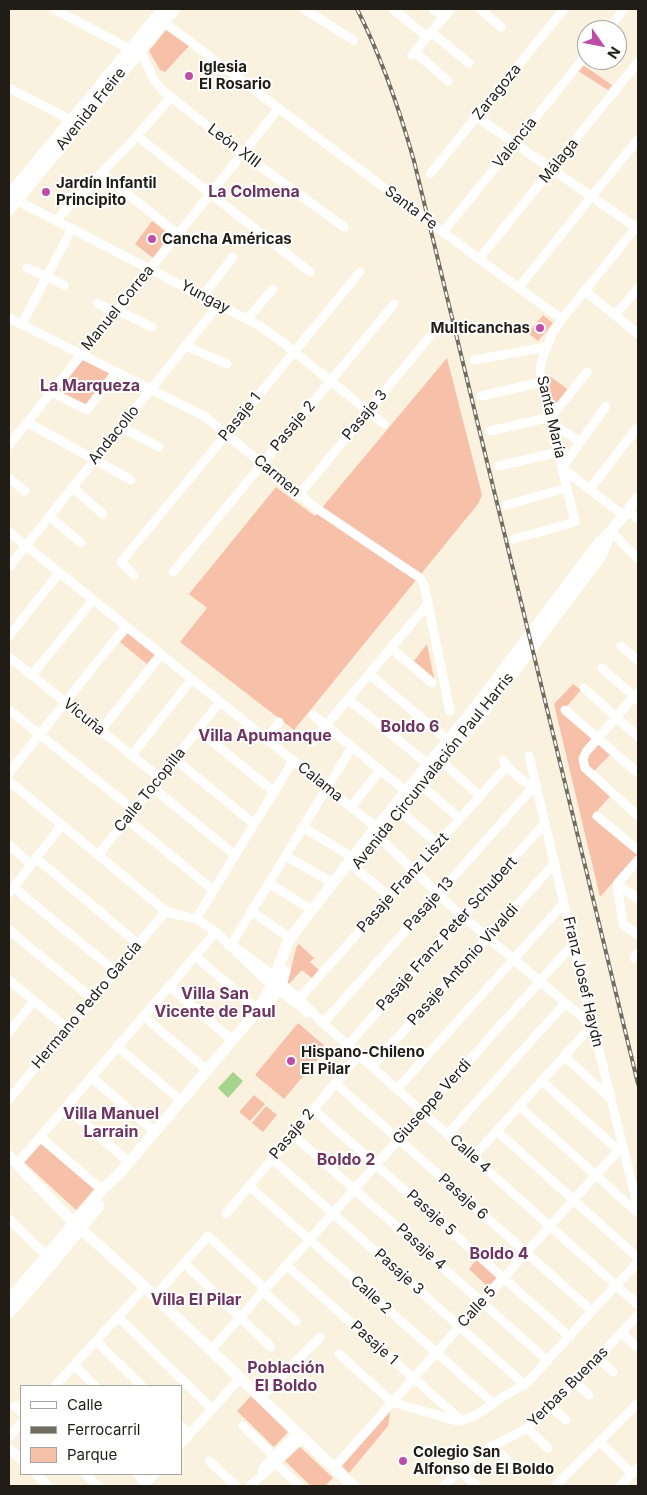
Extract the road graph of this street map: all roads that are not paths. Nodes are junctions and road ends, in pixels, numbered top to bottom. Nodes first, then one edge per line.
1 (54, 9) edge
2 (164, 9) edge
3 (175, 9) edge
4 (304, 9) edge
5 (394, 9) edge
6 (433, 9) edge
7 (450, 9) edge
8 (480, 9) edge
9 (564, 9) edge
10 (624, 9) edge
11 (444, 17) junction
12 (615, 20) edge
13 (164, 22) junction
14 (501, 26) dead end
15 (429, 35) junction
16 (353, 40) dead end
17 (135, 50) junction
18 (638, 62) edge
19 (469, 63) dead end
20 (577, 66) edge
21 (448, 81) dead end
22 (9, 88) edge
23 (170, 97) junction
24 (279, 108) junction
25 (477, 117) junction
26 (71, 120) junction
27 (136, 136) junction
28 (638, 139) edge
29 (515, 143) junction
30 (243, 154) junction
31 (552, 169) junction
32 (101, 173) junction
33 (430, 174) dead end
34 (210, 194) junction
35 (592, 196) junction
36 (12, 197) edge
37 (9, 210) edge
38 (56, 220) junction
39 (344, 227) dead end
40 (638, 227) edge
41 (72, 228) junction
42 (443, 232) junction
43 (178, 234) junction
44 (233, 257) dead end
45 (479, 259) junction
46 (27, 268) dead end
47 (150, 268) junction
48 (310, 272) dead end
49 (360, 272) dead end
50 (47, 277) junction
51 (64, 285) dead end
52 (519, 287) junction
53 (638, 288) edge
54 (272, 289) dead end
55 (585, 291) junction
56 (202, 296) junction
57 (97, 302) dead end
58 (219, 304) junction
59 (394, 304) dead end
60 (116, 311) junction
61 (615, 315) junction
62 (9, 318) edge
63 (247, 319) junction
64 (562, 319) junction
65 (22, 324) junction
66 (152, 327) dead end
67 (638, 334) edge
68 (431, 335) dead end
69 (186, 346) junction
70 (546, 347) junction
71 (294, 352) junction
72 (81, 355) junction
73 (474, 360) dead end
74 (227, 364) dead end
75 (116, 372) junction
76 (586, 372) dead end
77 (331, 381) junction
78 (542, 382) junction
79 (151, 389) junction
80 (51, 392) junction
81 (481, 396) dead end
82 (606, 406) dead end
83 (368, 412) junction
84 (552, 421) junction
85 (27, 422) junction
86 (384, 424) dead end
87 (121, 426) junction
88 (636, 429) dead end
89 (490, 431) dead end
90 (226, 434) junction
91 (580, 442) junction
92 (9, 445) edge
93 (159, 447) dead end
94 (559, 452) junction
95 (95, 459) junction
96 (262, 464) junction
97 (499, 466) dead end
98 (562, 468) junction
99 (9, 478) edge
100 (131, 480) dead end
101 (72, 487) junction
102 (567, 488) junction
103 (590, 489) junction
104 (25, 491) dead end
105 (299, 495) junction
106 (638, 498) edge
107 (605, 501) junction
108 (506, 505) dead end
109 (103, 514) dead end
110 (626, 514) junction
111 (49, 516) junction
112 (638, 520) edge
113 (611, 531) junction
114 (9, 532) edge
115 (514, 539) dead end
116 (81, 543) dead end
117 (26, 546) junction
118 (638, 559) edge
119 (9, 567) edge
120 (59, 572) junction
121 (173, 572) dead end
122 (134, 575) dead end
123 (93, 600) junction
124 (427, 605) junction
125 (126, 626) junction
126 (9, 636) edge
127 (621, 646) dead end
128 (391, 648) junction
129 (161, 655) junction
130 (9, 657) edge
131 (638, 661) edge
132 (602, 668) dead end
133 (369, 674) junction
134 (32, 675) junction
135 (192, 679) junction
136 (432, 683) dead end
137 (584, 688) dead end
138 (637, 696) edge
139 (348, 699) junction
140 (65, 702) junction
141 (220, 702) junction
142 (9, 710) edge
143 (565, 710) dead end
144 (450, 711) dead end
145 (312, 715) dead end
146 (616, 717) junction
147 (279, 722) dead end
148 (326, 726) junction
149 (101, 730) junction
150 (198, 730) junction
151 (40, 734) junction
152 (443, 736) dead end
153 (638, 737) edge
154 (598, 738) junction
155 (267, 740) junction
156 (312, 742) dead end
157 (352, 747) junction
158 (132, 755) junction
159 (529, 756) dead end
160 (175, 759) junction
161 (293, 760) junction
162 (441, 761) junction
163 (429, 765) junction
164 (380, 770) junction
165 (9, 773) edge
166 (638, 773) edge
167 (160, 778) junction
168 (9, 781) edge
169 (421, 784) junction
170 (152, 787) junction
171 (537, 787) junction
172 (327, 788) junction
173 (274, 792) junction
174 (407, 792) junction
175 (480, 796) junction
176 (351, 807) junction
177 (134, 810) junction
178 (400, 810) junction
179 (597, 816) dead end
180 (638, 816) edge
181 (127, 819) junction
182 (460, 819) junction
183 (254, 824) junction
184 (545, 824) junction
185 (62, 825) junction
186 (304, 827) junction
187 (378, 832) junction
188 (438, 844) junction
189 (9, 845) edge
190 (638, 850) edge
191 (98, 855) junction
192 (235, 855) junction
193 (286, 856) junction
194 (34, 861) junction
195 (353, 862) junction
196 (638, 862) edge
197 (555, 863) junction
198 (413, 872) junction
199 (269, 883) junction
200 (333, 883) junction
201 (617, 884) junction
202 (11, 890) edge
203 (213, 890) junction
204 (437, 894) junction
205 (390, 897) junction
206 (638, 900) edge
207 (564, 902) junction
208 (311, 910) junction
209 (166, 911) junction
210 (251, 911) junction
211 (462, 916) junction
212 (196, 919) junction
213 (9, 930) edge
214 (216, 932) junction
215 (638, 935) edge
216 (290, 938) junction
217 (487, 938) junction
218 (138, 944) junction
219 (574, 944) junction
220 (231, 945) junction
221 (195, 956) junction
222 (512, 959) junction
223 (116, 971) junction
224 (9, 980) edge
225 (539, 982) junction
226 (276, 984) junction
227 (169, 986) junction
228 (93, 999) junction
229 (300, 999) junction
230 (34, 1001) junction
231 (565, 1003) junction
232 (258, 1010) junction
233 (143, 1016) junction
234 (323, 1023) junction
235 (593, 1026) junction
236 (68, 1029) junction
237 (9, 1032) edge
238 (232, 1040) junction
239 (348, 1045) junction
240 (118, 1046) junction
241 (359, 1055) junction
242 (564, 1056) junction
243 (372, 1066) junction
244 (207, 1070) junction
245 (91, 1077) junction
246 (542, 1081) junction
247 (335, 1083) junction
248 (397, 1089) junction
249 (610, 1098) junction
250 (9, 1099) edge
251 (181, 1101) junction
252 (519, 1106) junction
253 (66, 1107) junction
254 (313, 1109) junction
255 (423, 1112) junction
256 (497, 1131) junction
257 (155, 1132) junction
258 (292, 1134) junction
259 (448, 1134) junction
260 (40, 1137) junction
261 (399, 1139) junction
262 (620, 1148) junction
263 (473, 1157) junction
264 (272, 1159) junction
265 (13, 1160) edge
266 (129, 1162) junction
267 (376, 1164) junction
268 (120, 1173) junction
269 (596, 1175) junction
270 (249, 1186) junction
271 (355, 1188) junction
272 (102, 1190) junction
273 (574, 1200) junction
274 (638, 1208) edge
275 (333, 1213) junction
276 (638, 1213) edge
277 (226, 1214) dead end
278 (10, 1222) edge
279 (79, 1224) junction
280 (550, 1226) junction
281 (309, 1240) junction
282 (526, 1253) junction
283 (47, 1256) junction
284 (638, 1258) edge
285 (638, 1262) edge
286 (184, 1263) junction
287 (286, 1265) junction
288 (504, 1278) junction
289 (616, 1286) junction
290 (145, 1287) junction
291 (264, 1290) junction
292 (155, 1296) junction
293 (9, 1299) edge
294 (482, 1302) junction
295 (638, 1304) edge
296 (592, 1311) junction
297 (9, 1313) edge
298 (638, 1315) edge
299 (118, 1317) junction
300 (240, 1317) junction
301 (296, 1321) dead end
302 (460, 1326) junction
303 (622, 1333) junction
304 (320, 1337) dead end
305 (570, 1337) junction
306 (96, 1341) junction
307 (271, 1347) dead end
308 (637, 1347) dead end
309 (211, 1350) junction
310 (436, 1352) junction
311 (339, 1354) dead end
312 (598, 1358) junction
313 (548, 1361) junction
314 (74, 1365) junction
315 (613, 1372) dead end
316 (240, 1378) junction
317 (413, 1378) junction
318 (575, 1382) junction
319 (56, 1385) edge
320 (94, 1385) edge
321 (141, 1385) edge
322 (525, 1385) junction
323 (589, 1396) dead end
324 (261, 1398) junction
325 (392, 1402) junction
326 (493, 1403) junction
327 (638, 1403) edge
328 (551, 1407) junction
329 (212, 1409) junction
330 (566, 1420) dead end
331 (462, 1421) junction
332 (20, 1424) edge
333 (243, 1426) dead end
334 (182, 1427) edge
335 (527, 1428) junction
336 (190, 1434) junction
337 (300, 1435) junction
338 (9, 1437) edge
339 (600, 1442) junction
340 (182, 1443) edge
341 (491, 1446) junction
342 (9, 1448) edge
343 (548, 1448) dead end
344 (20, 1459) edge
345 (275, 1460) junction
346 (209, 1461) dead end
347 (513, 1465) dead end
348 (334, 1468) junction
349 (459, 1470) junction
350 (635, 1471) edge
351 (37, 1475) edge
352 (87, 1475) edge
353 (48, 1486) edge
354 (98, 1486) edge
355 (236, 1486) edge
356 (250, 1486) edge
357 (300, 1486) edge
358 (353, 1486) edge
359 (444, 1486) edge
360 (477, 1486) edge
361 (555, 1486) edge
362 (620, 1486) edge

1 - 17 street
2 - 13 main road
2 - 17 main road, Avenida Freire
3 - 13 main road, Avenida Freire
4 - 16 street
5 - 15 street
6 - 11 street
7 - 11 street
8 - 14 street
9 - 25 street, Zaragoza
10 - 12 street
11 - 15 street
13 - 17 main road, Avenida Freire
13 - 24 street, Santa Fe
15 - 19 street
15 - 21 street
17 - 23 street, León XIII
17 - 26 main road, Avenida Freire
17 - 36 main road, Avenida Freire
18 - 31 street, Málaga
20 - 29 street, Valencia
22 - 26 street
23 - 27 street
23 - 30 street, León XIII
24 - 30 street, Manuel Correa
24 - 42 street, Santa Fe
25 - 29 street
25 - 33 street, Zaragoza
26 - 36 main road, Avenida Freire
27 - 32 street
27 - 34 street
28 - 35 street
29 - 31 street
29 - 42 street, Valencia
30 - 34 street, Manuel Correa
30 - 39 street, León XIII
31 - 35 street
31 - 45 street, Málaga
32 - 38 street
32 - 43 street
34 - 43 street, Manuel Correa
34 - 48 street
35 - 40 street
35 - 52 street
36 - 37 main road, Avenida Freire
36 - 38 street, Yungay
38 - 41 street, Yungay
40 - 55 street
41 - 47 street, Yungay
41 - 50 street
42 - 45 street, Santa Fe
43 - 47 street, Manuel Correa
44 - 56 street
45 - 52 street, Santa Fe
46 - 50 street
47 - 56 street, Yungay
47 - 60 street, Manuel Correa
49 - 71 street, Pasaje 1
50 - 51 street
50 - 65 street
52 - 64 street, Santa Fe
53 - 61 street
54 - 63 street
55 - 61 street
55 - 64 street
56 - 58 street, Yungay
57 - 60 street
58 - 63 street, Yungay
58 - 69 street, Andacollo
59 - 77 street, Pasaje 2
60 - 66 street
60 - 72 street, Manuel Correa
61 - 67 street
62 - 65 street, Carmen
63 - 71 street, Yungay
64 - 70 street, Santa María
65 - 72 street, Carmen
68 - 83 street, Pasaje 3
69 - 74 street
69 - 79 street, Andacollo
70 - 73 street
70 - 78 street, Santa María
71 - 77 street, Yungay
71 - 90 street, Pasaje 1
72 - 75 street, Carmen
72 - 80 street, Manuel Correa
75 - 79 street, Carmen
75 - 80 street
76 - 84 street
77 - 83 street, Yungay
77 - 96 street, Pasaje 2
78 - 81 street
78 - 84 street, Santa María
79 - 87 street, Andacollo
79 - 90 street, Carmen
80 - 85 street, Manuel Correa
82 - 91 street
83 - 86 street, Yungay
83 - 105 street, Pasaje 3
84 - 89 street
84 - 91 street
84 - 94 street, Santa María
85 - 92 street, Manuel Correa
85 - 95 street
87 - 93 street
87 - 95 street, Andacollo
88 - 103 street
90 - 96 street, Carmen
90 - 122 street, Pasaje 1
91 - 98 street
94 - 97 street
94 - 98 street, Santa María
95 - 100 street
95 - 101 street, Andacollo
96 - 105 street, Carmen
96 - 121 street, Pasaje 2
98 - 102 street
98 - 103 street, Santa María
99 - 104 street
101 - 109 street
101 - 111 street, Andacollo
102 - 108 street
102 - 115 street
103 - 107 street, Santa María
105 - 124 street, Carmen
106 - 110 main road, Avenida Circunvalación Paul Harris
107 - 110 street, Santa María
107 - 113 street, Santa María
110 - 112 street, Santa María
110 - 113 main road, Avenida Circunvalación Paul Harris
111 - 116 street
111 - 117 street, Andacollo
113 - 118 street
113 - 162 main road, Avenida Circunvalación Paul Harris
113 - 163 main road, Avenida Circunvalación Paul Harris
114 - 117 street, Calama
117 - 119 street, Andacollo
117 - 120 street, Calama
120 - 123 street, Calama
120 - 126 street
123 - 125 street, Calama
123 - 134 street
124 - 128 street
124 - 144 street, Carmen
125 - 129 street, Calama
125 - 140 street
127 - 131 street
128 - 133 street
128 - 136 street
129 - 135 street, Calama
129 - 149 street
130 - 134 street, Vicuña
132 - 138 street
133 - 139 street
133 - 152 street
134 - 140 street, Vicuña
135 - 141 street, Calama
135 - 158 street
137 - 146 street
138 - 146 street
139 - 148 street
139 - 163 street
140 - 149 street, Vicuña
140 - 151 street
141 - 150 street, Calle Tocopilla
141 - 155 street, Calama
142 - 151 street
143 - 154 street
145 - 148 street
146 - 153 street
146 - 154 street
147 - 155 street
148 - 156 street
148 - 157 street
149 - 158 street, Vicuña
150 - 160 street, Calle Tocopilla
150 - 173 street
151 - 165 street
151 - 177 street
154 - 166 street
154 - 180 street
155 - 161 street, Calama
157 - 164 street
157 - 172 street
158 - 167 street, Vicuña
159 - 171 street, Franz Josef Haydn
160 - 167 street, Calle Tocopilla
160 - 183 street
161 - 172 street, Calama
161 - 173 street
162 - 169 main road, Avenida Circunvalación Paul Harris
162 - 175 street
163 - 174 main road, Avenida Circunvalación Paul Harris
164 - 174 street
164 - 176 street
167 - 170 street, Calle Tocopilla
168 - 185 street
169 - 178 main road, Avenida Circunvalación Paul Harris
169 - 182 street
170 - 177 street, Calle Tocopilla
170 - 192 street
171 - 175 street, Pasaje Franz Liszt
171 - 184 street, Franz Josef Haydn
171 - 204 street, Pasaje 13
172 - 176 street, Calama
172 - 186 street
173 - 183 street
174 - 187 main road, Avenida Circunvalación Paul Harris
175 - 182 street, Pasaje Franz Liszt
176 - 187 street, Calama
177 - 181 street, Calle Tocopilla
178 - 187 main road, Avenida Circunvalación Paul Harris
178 - 188 street
179 - 190 street
181 - 191 street, Calle Tocopilla
181 - 203 street
182 - 188 street, Pasaje Franz Liszt
183 - 192 street
184 - 197 street, Franz Josef Haydn
184 - 211 street, Pasaje Franz Peter Schubert
185 - 191 street
185 - 194 street
186 - 193 street
186 - 195 street
187 - 195 main road, Avenida Circunvalación Paul Harris
187 - 198 street, Calama
188 - 198 street, Pasaje Franz Liszt
189 - 194 street
191 - 209 street
192 - 203 street
193 - 199 street
193 - 200 street
194 - 202 street
194 - 218 street
195 - 200 main road, Avenida Circunvalación Paul Harris
195 - 205 street
195 - 226 main road, Avenida Circunvalación Paul Harris
196 - 201 street
197 - 207 street, Franz Josef Haydn
197 - 217 street, Pasaje Antonio Vivaldi
198 - 204 street, Calama
198 - 205 street, Pasaje Franz Liszt
199 - 208 street
199 - 210 street
200 - 208 main road, Avenida Circunvalación Paul Harris
201 - 206 street
201 - 215 street
202 - 223 street
203 - 212 street
204 - 211 street, Calama
204 - 234 street, Pasaje 13
205 - 229 street, Pasaje Franz Liszt
207 - 219 street, Franz Josef Haydn
207 - 222 street
208 - 216 main road, Avenida Circunvalación Paul Harris
209 - 212 street
209 - 218 street, Hermano Pedro García
210 - 216 street
210 - 220 street
211 - 217 street, Calama
211 - 239 street, Pasaje Franz Peter Schubert
212 - 214 street
213 - 228 street
214 - 220 street
214 - 221 street
216 - 226 main road, Avenida Circunvalación Paul Harris
217 - 222 street, Calama
217 - 243 street, Pasaje Antonio Vivaldi
218 - 223 street, Hermano Pedro García
219 - 225 street, Giuseppe Verdi
219 - 235 street, Franz Josef Haydn
220 - 226 street
221 - 227 street
221 - 232 street
222 - 225 street, Calama
222 - 248 street
223 - 228 street, Hermano Pedro García
224 - 230 street
225 - 231 street, Calama
225 - 255 street, Giuseppe Verdi
226 - 229 street, Calle 4
226 - 232 main road, Avenida Circunvalación Paul Harris
226 - 234 street, Calle 4
227 - 233 street
227 - 238 street
228 - 236 street, Hermano Pedro García
229 - 234 street, Calle 4
230 - 236 street
230 - 237 street
231 - 235 street, Calama
231 - 259 street
232 - 238 main road, Avenida Circunvalación Paul Harris
233 - 240 street
233 - 244 street
234 - 239 street, Calle 4
235 - 242 street
235 - 249 street, Franz Josef Haydn
236 - 250 street, Hermano Pedro García
238 - 244 main road, Avenida Circunvalación Paul Harris
239 - 241 street, Calle 4
240 - 245 street
240 - 251 street
241 - 243 street, Calle 4
241 - 247 street, Pasaje 2
242 - 246 street
242 - 249 street
243 - 248 street, Calle 4
244 - 251 main road, Avenida Circunvalación Paul Harris
245 - 253 street
245 - 257 street
246 - 252 street
246 - 262 street
247 - 254 street, Pasaje 2
247 - 261 street, Pasaje 6
248 - 255 street, Calle 4
249 - 262 street, Franz Josef Haydn
251 - 257 main road, Avenida Circunvalación Paul Harris
252 - 256 street
252 - 269 street
253 - 260 street
253 - 266 street
254 - 258 street, Pasaje 2
254 - 267 street, Pasaje 5
255 - 259 street, Calle 4
255 - 261 street, Giuseppe Verdi
256 - 263 street
256 - 273 street
257 - 266 main road, Avenida Circunvalación Paul Harris
258 - 264 street, Pasaje 2
258 - 271 street, Pasaje 4
259 - 263 street, Calle 4
260 - 265 street
260 - 272 street
261 - 267 street, Giuseppe Verdi
261 - 282 street, Pasaje 6
262 - 269 street, Calle 5
262 - 274 street, Franz Josef Haydn
263 - 280 street, Calle 4
264 - 270 street, Pasaje 2
264 - 275 street, Pasaje 3
265 - 279 main road
266 - 268 main road, Avenida Circunvalación Paul Harris
267 - 271 street, Giuseppe Verdi
267 - 288 street, Pasaje 5
268 - 272 main road, Avenida Circunvalación Paul Harris
268 - 279 main road, Avenida Circunvalación Paul Harris
269 - 273 street, Calle 5
269 - 276 street
270 - 277 street, Pasaje 2
270 - 281 street, Calle 2
271 - 275 street, Giuseppe Verdi
271 - 294 street, Pasaje 4
272 - 279 main road, Avenida Circunvalación Paul Harris
273 - 280 street, Calle 5
273 - 284 street
275 - 281 street, Giuseppe Verdi
275 - 302 street, Pasaje 3
278 - 283 street
279 - 283 main road, Avenida Circunvalación Paul Harris
279 - 290 main road
279 - 297 main road, Avenida Circunvalación Paul Harris
280 - 282 street, Calle 5
280 - 289 street, Calle 4
281 - 287 street, Giuseppe Verdi
281 - 310 street, Calle 2
282 - 288 street, Calle 5
282 - 296 street, Pasaje 6
283 - 293 main road, Avenida Circunvalación Paul Harris
285 - 289 street
286 - 291 street
286 - 292 street
286 - 300 street
287 - 291 street, Giuseppe Verdi
287 - 317 street, Pasaje 1
288 - 294 street, Calle 5
288 - 305 street, Pasaje 5
289 - 295 street, Calle 4
289 - 296 street
290 - 292 main road
290 - 299 street
291 - 300 street, Giuseppe Verdi
291 - 301 street
292 - 309 main road
294 - 302 street, Calle 5
294 - 313 street, Pasaje 4
296 - 305 street
298 - 303 street, Yerbas Buenas
299 - 306 street
299 - 329 street
300 - 307 street
300 - 309 street, Giuseppe Verdi
302 - 310 street, Calle 5
302 - 322 street, Pasaje 3
303 - 308 street
303 - 312 street, Yerbas Buenas
304 - 324 street
305 - 313 street
306 - 314 street
306 - 321 street
309 - 316 main road
310 - 317 street, Calle 5
310 - 326 street, Calle 2
311 - 325 street
312 - 315 street
312 - 318 street, Yerbas Buenas
313 - 322 street
314 - 319 street
314 - 320 street
316 - 324 main road
316 - 329 street
317 - 325 street, Calle 5
317 - 331 street, Pasaje 1
318 - 323 street
318 - 328 street, Yerbas Buenas
322 - 326 street
324 - 337 main road
325 - 331 street
325 - 348 street, Calle 5
326 - 331 street
327 - 339 street
328 - 330 street
328 - 335 street, Yerbas Buenas
329 - 336 street
332 - 338 street
333 - 345 street
334 - 336 street
335 - 341 street, Yerbas Buenas
335 - 343 street
336 - 340 street
337 - 345 street
337 - 348 main road
339 - 350 street
339 - 361 street
341 - 347 street
341 - 349 street, Yerbas Buenas
342 - 344 street
345 - 356 street
345 - 357 street
346 - 355 street
348 - 358 main road
349 - 359 street, Yerbas Buenas
349 - 360 street
350 - 362 street
351 - 353 street
352 - 354 street

